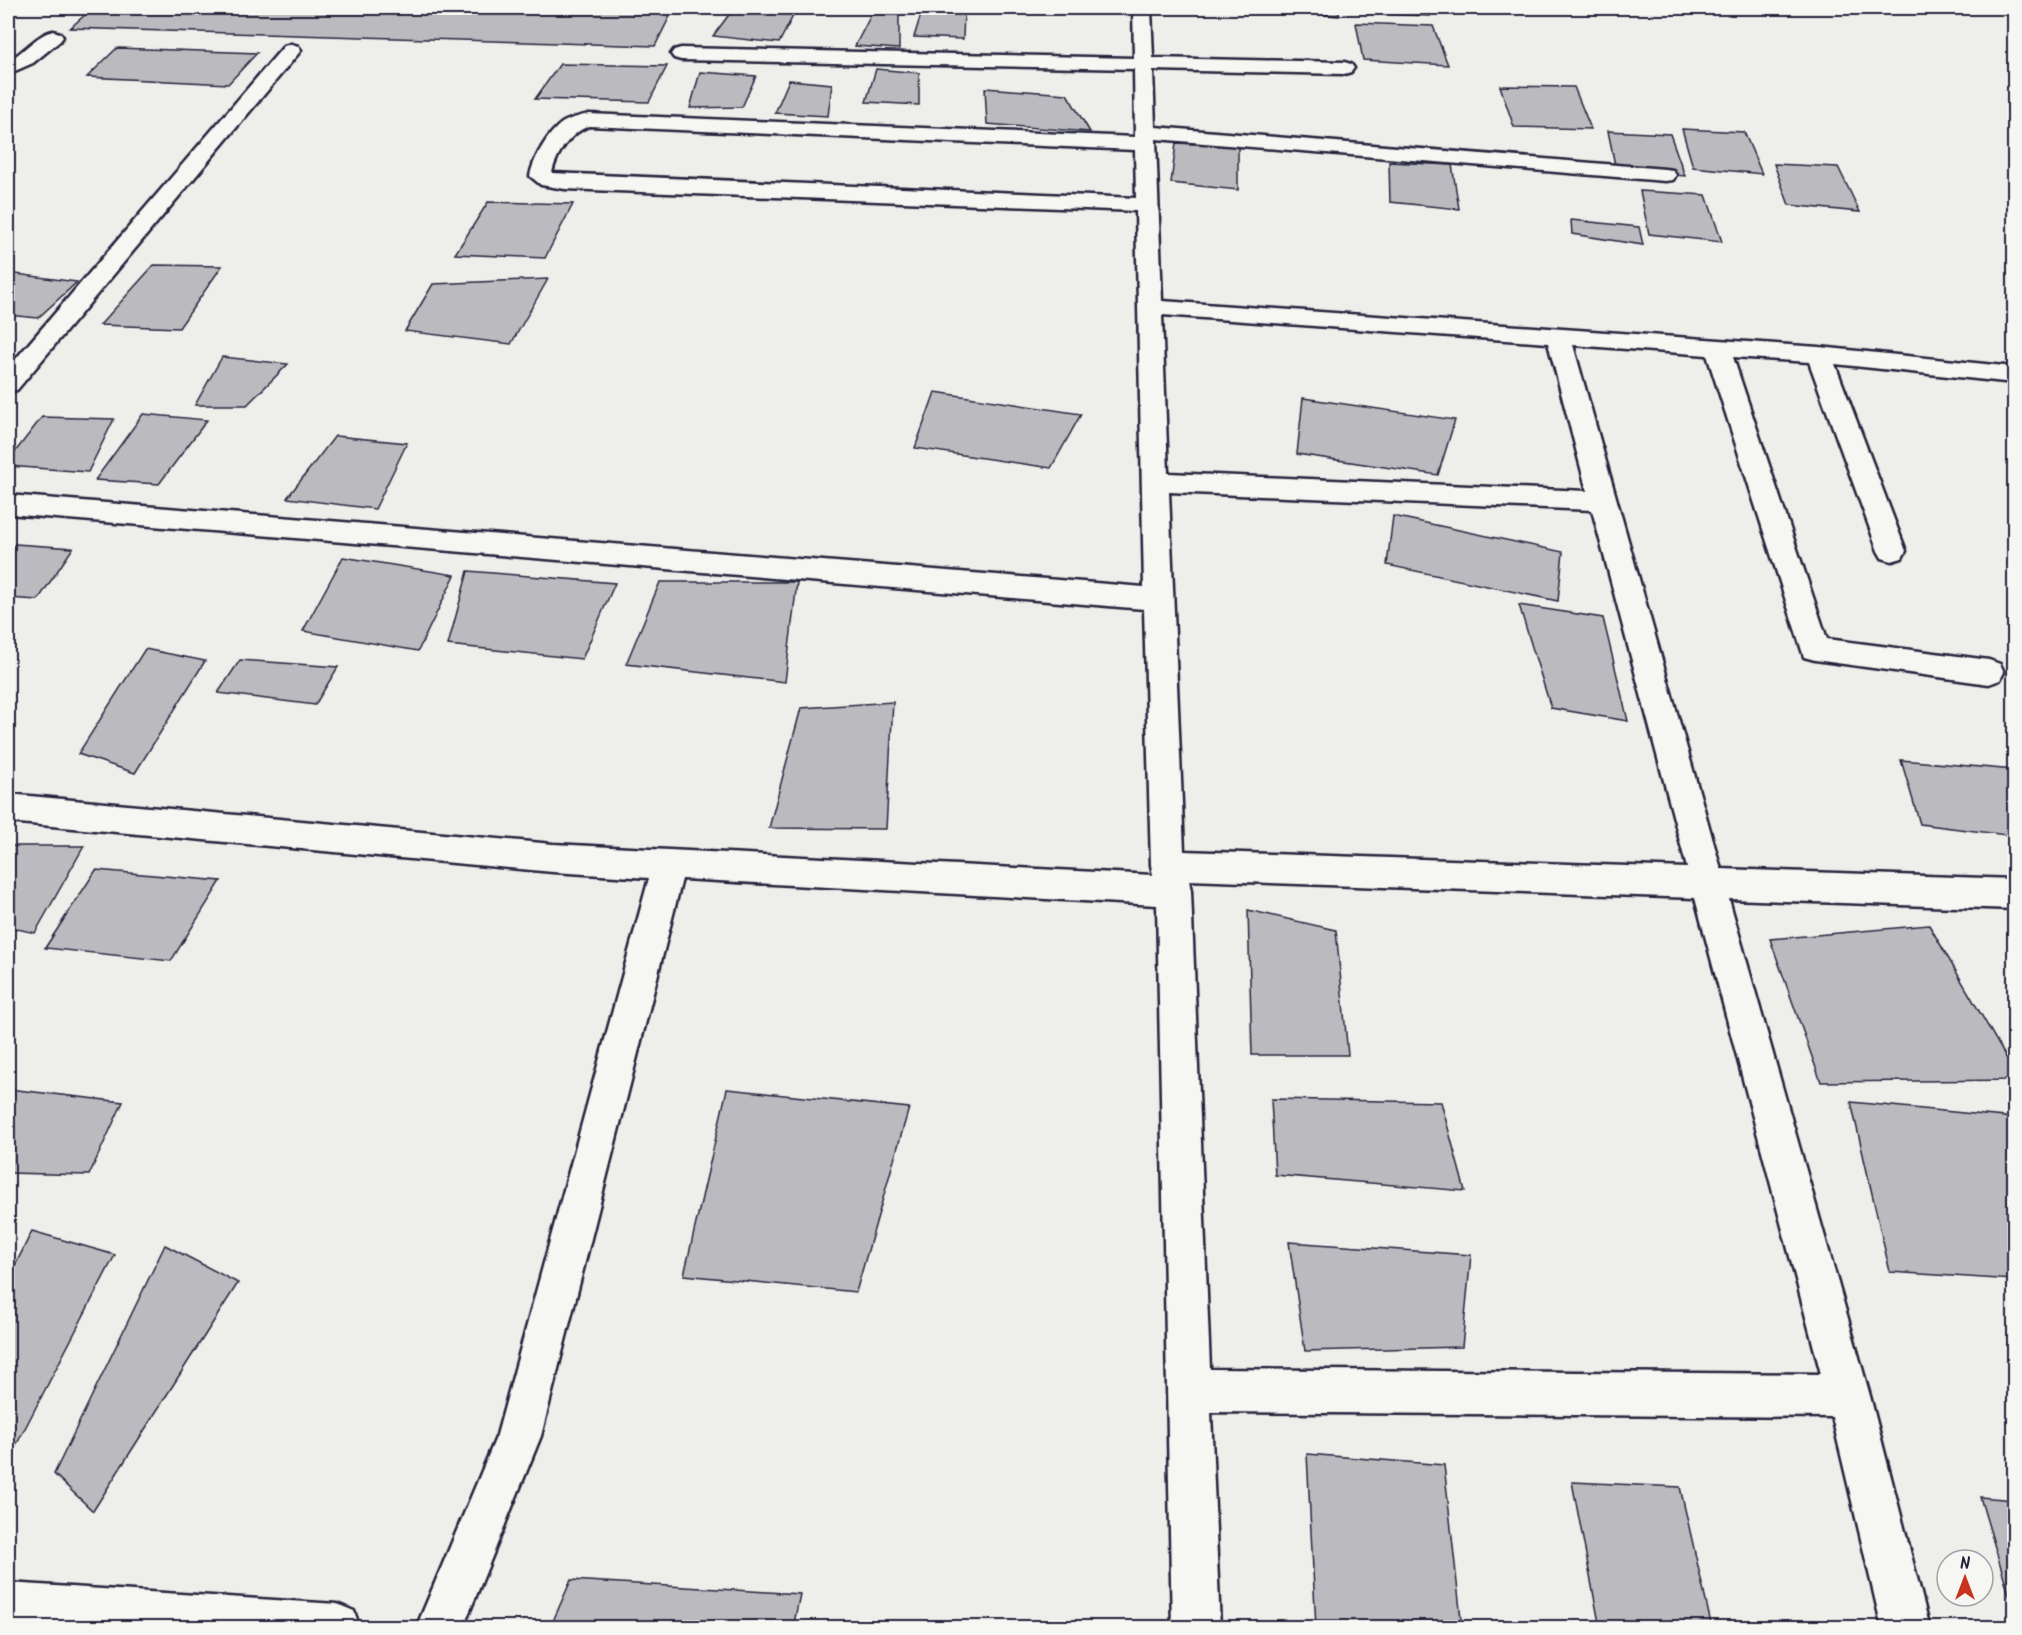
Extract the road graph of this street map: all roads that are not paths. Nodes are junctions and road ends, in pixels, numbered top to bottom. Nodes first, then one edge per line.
1 (1142, 8) edge
2 (53, 37) dead end
3 (291, 50) dead end
4 (681, 54) dead end
5 (1142, 63) junction
6 (8, 68) edge
7 (1344, 69) dead end
8 (1144, 138) junction
9 (1665, 175) dead end
10 (1146, 206) junction
11 (1149, 307) junction
12 (1558, 336) junction
13 (1717, 347) junction
14 (1819, 355) junction
15 (2014, 375) edge
16 (8, 384) edge
17 (1155, 482) junction
18 (1602, 501) junction
19 (8, 505) edge
20 (1892, 551) dead end
21 (1158, 599) junction
22 (1989, 672) dead end
23 (8, 808) edge
24 (669, 865) junction
25 (1171, 878) junction
26 (1707, 884) junction
27 (2014, 894) edge
28 (1189, 1390) junction
29 (1848, 1396) junction
30 (8, 1607) edge
31 (337, 1628) edge
32 (439, 1628) edge
33 (1196, 1628) edge
34 (1906, 1628) edge

1 - 5 street
2 - 6 street
3 - 16 street
4 - 5 street
5 - 7 street
5 - 8 street
8 - 9 street
8 - 10 street
8 - 10 street
10 - 11 street
11 - 12 street
11 - 17 street
12 - 13 street
12 - 18 street
13 - 14 street
13 - 22 street
14 - 15 street
14 - 20 street
17 - 18 street
17 - 21 street
18 - 26 street
19 - 21 street
21 - 25 street
23 - 24 street
24 - 25 street
24 - 32 street
25 - 26 street
25 - 28 street
26 - 27 street
26 - 29 street
28 - 29 street
28 - 33 street
29 - 34 street
30 - 31 street

